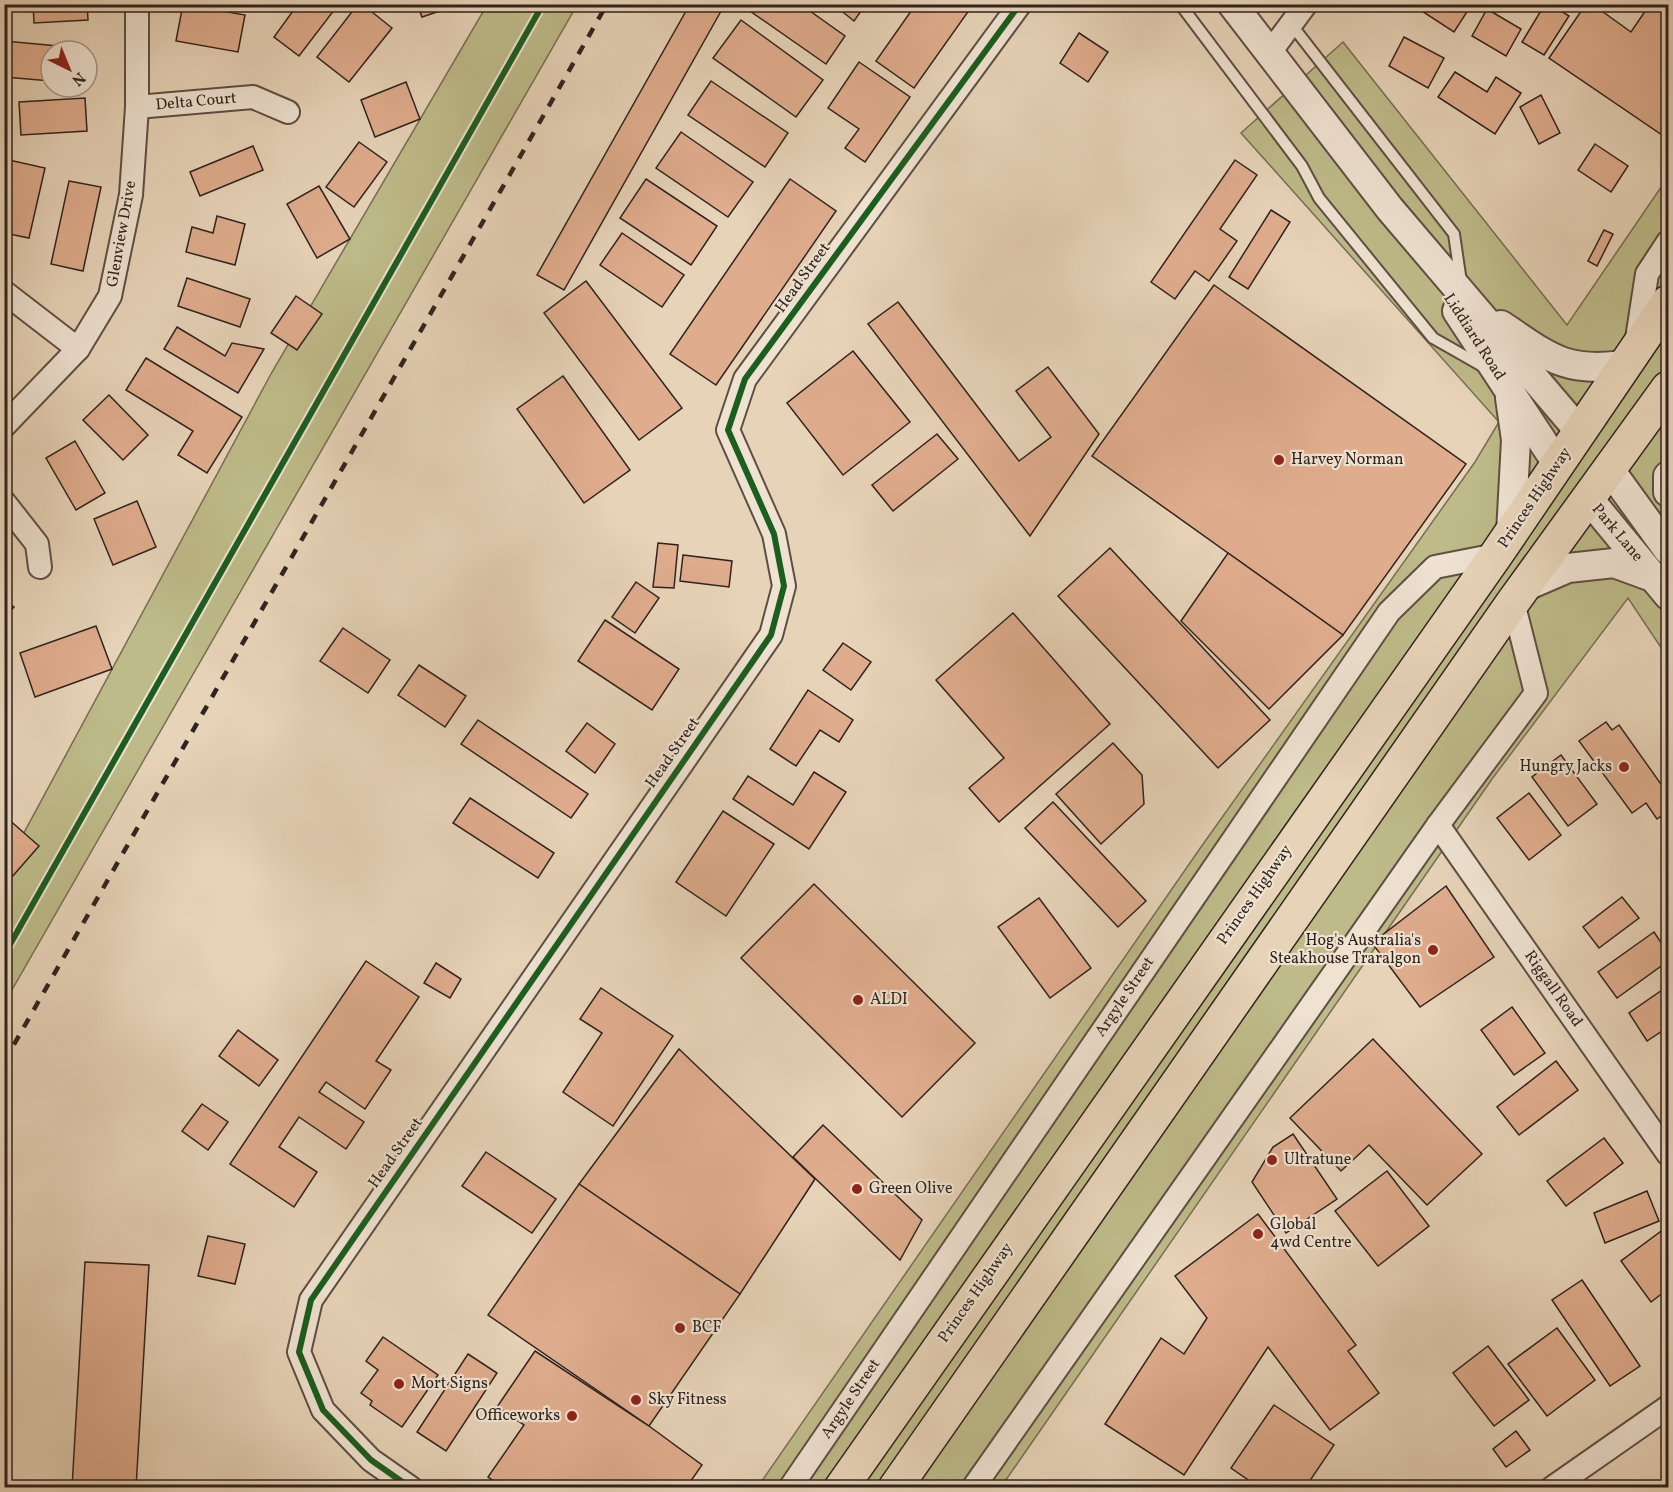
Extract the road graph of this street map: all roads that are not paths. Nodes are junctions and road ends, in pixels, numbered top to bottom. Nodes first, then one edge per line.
1 (137, 4) edge
2 (1020, 4) edge
3 (1180, 4) edge
4 (1232, 4) edge
5 (1306, 4) edge
6 (1292, 24) junction
7 (1268, 55) junction
8 (137, 107) junction
9 (288, 112) dead end
10 (1390, 209) junction
11 (1668, 242) edge
12 (4, 292) edge
13 (1466, 297) junction
14 (1668, 302) edge
15 (78, 349) junction
16 (1630, 357) junction
17 (1503, 380) junction
18 (1668, 388) edge
19 (4, 426) edge
20 (1580, 432) junction
21 (1558, 465) junction
22 (1610, 470) junction
23 (1668, 476) edge
24 (1668, 492) edge
25 (1588, 498) junction
26 (4, 502) edge
27 (1504, 544) junction
28 (1668, 550) edge
29 (40, 567) dead end
30 (1662, 587) edge
31 (1519, 595) junction
32 (1438, 825) junction
33 (1668, 1154) edge
34 (1668, 1407) edge
35 (403, 1486) edge
36 (790, 1488) edge
37 (841, 1488) edge
38 (895, 1488) edge
39 (973, 1488) edge
40 (1552, 1488) edge

1 - 8 street, Glenview Drive
2 - 35 street, Head Street
3 - 17 lane
4 - 7 street, Liddiard Road
5 - 6 street
6 - 7 street
6 - 13 lane
7 - 10 street, Liddiard Road
8 - 9 street, Delta Court
8 - 15 street, Glenview Drive
10 - 13 street, Liddiard Road
10 - 17 street, Liddiard Road
11 - 16 street
12 - 15 street
13 - 16 street
13 - 20 street, Liddiard Road
14 - 16 highway, Princes Highway
15 - 19 street, Glenview Drive
16 - 20 highway, Princes Highway
17 - 21 street, Liddiard Road
17 - 27 street
18 - 22 highway
20 - 21 highway, Princes Highway
20 - 22 highway
21 - 25 highway
21 - 27 highway, Princes Highway
22 - 25 highway
22 - 28 street, Park Lane
23 - 24 street
25 - 30 street, Park Lane
25 - 31 highway
26 - 29 street
27 - 36 street, Argyle Street
27 - 37 highway, Princes Highway
30 - 31 street
31 - 32 street
31 - 38 highway
32 - 33 street, Riggall Road
32 - 39 street
34 - 40 street

